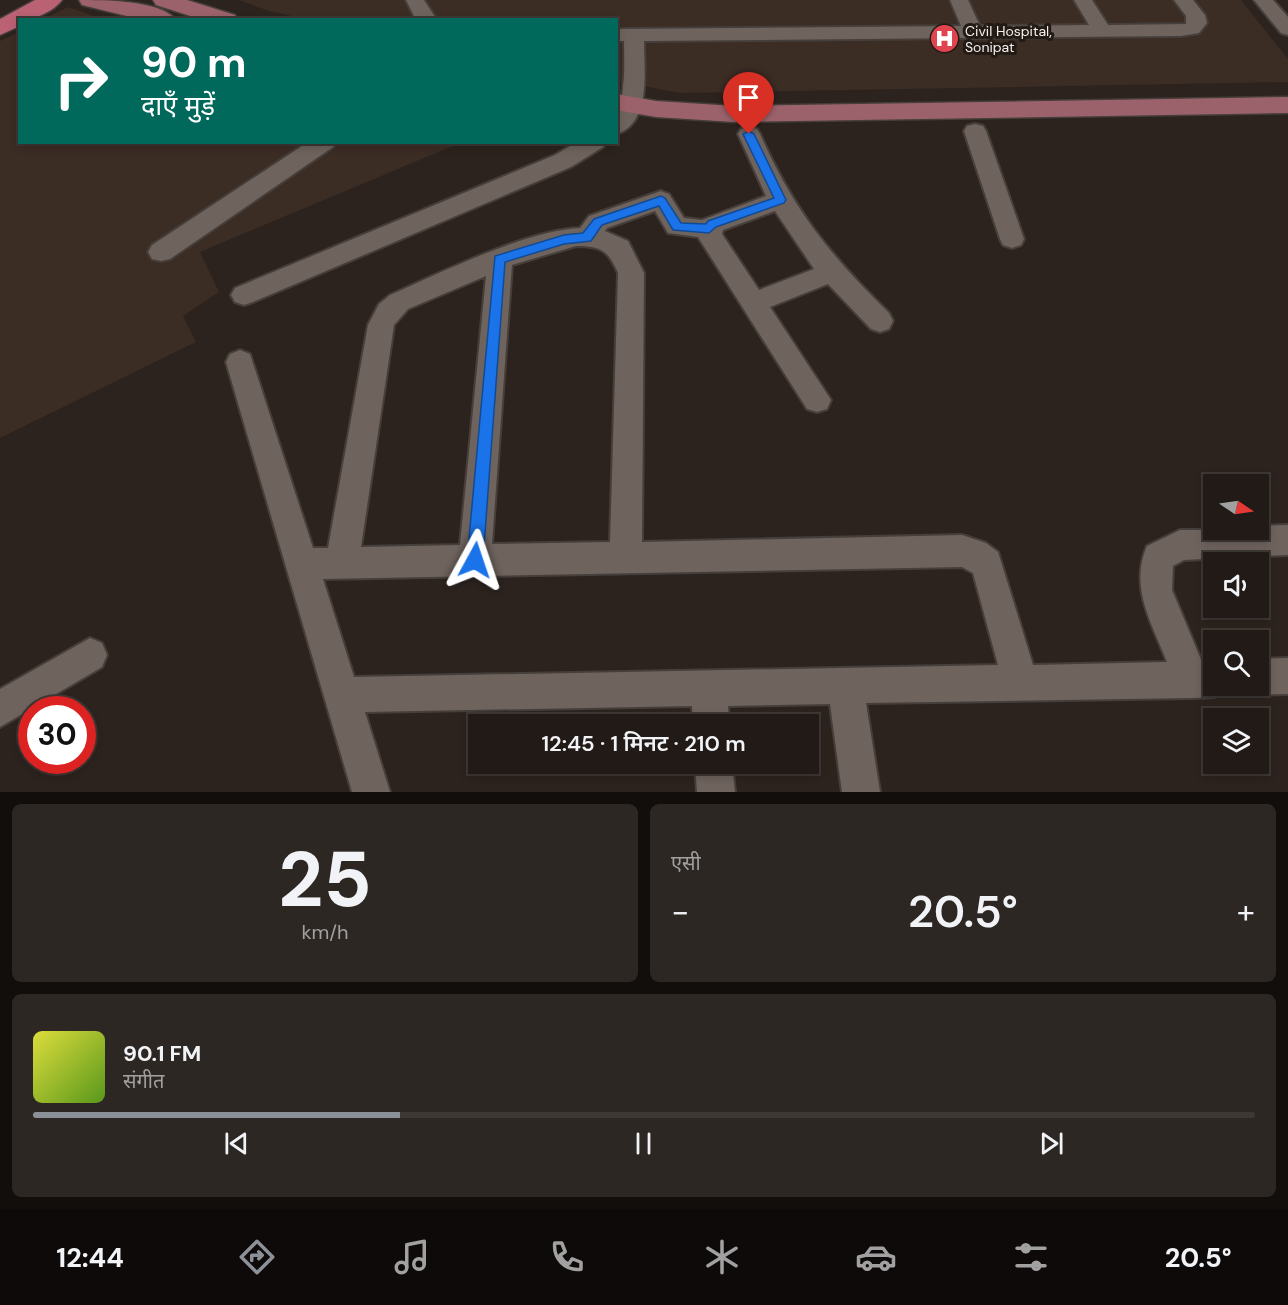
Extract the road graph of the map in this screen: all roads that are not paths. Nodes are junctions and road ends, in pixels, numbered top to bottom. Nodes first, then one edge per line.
1 (32, 0) edge
2 (51, 0) edge
3 (90, 0) edge
4 (164, 0) edge
5 (415, 0) edge
6 (959, 0) edge
7 (1083, 0) edge
8 (1184, 0) edge
9 (1263, 0) edge
10 (0, 17) edge
11 (18, 18) edge
12 (18, 18) edge
13 (158, 18) edge
14 (221, 18) edge
15 (426, 18) edge
16 (0, 28) edge
17 (1288, 29) edge
18 (1102, 30) junction
19 (973, 31) junction
20 (626, 35) edge
21 (1288, 105) edge
22 (620, 116) edge
23 (1288, 124) edge
24 (975, 131) junction
25 (749, 134) junction
26 (322, 144) edge
27 (592, 144) edge
28 (780, 200) junction
29 (709, 229) junction
30 (586, 238) junction
31 (1012, 239) dead end
32 (160, 252) dead end
33 (500, 259) junction
34 (832, 272) junction
35 (244, 294) dead end
36 (752, 303) junction
37 (880, 321) dead end
38 (240, 362) dead end
39 (817, 400) dead end
40 (1288, 540) edge
41 (626, 557) junction
42 (475, 560) junction
43 (342, 563) junction
44 (301, 564) junction
45 (90, 655) dead end
46 (1288, 676) edge
47 (1269, 677) edge
48 (1203, 680) edge
49 (1021, 684) junction
50 (845, 686) junction
51 (709, 689) junction
52 (341, 695) junction
53 (0, 709) edge
54 (710, 714) edge
55 (715, 774) edge
56 (371, 792) edge
57 (716, 792) edge
58 (861, 792) edge

1 - 10 highway
2 - 11 highway
3 - 13 main road
4 - 14 main road
5 - 15 street
6 - 19 street
7 - 18 street
8 - 18 street
9 - 17 street
12 - 16 highway
18 - 19 street
19 - 20 street
20 - 22 street
21 - 22 main road
22 - 25 main road
23 - 24 main road
24 - 25 main road
24 - 31 street
25 - 28 street
26 - 32 street
27 - 35 street
28 - 29 street
28 - 34 street
29 - 30 street
29 - 36 street
30 - 33 street
30 - 41 street
33 - 42 street
33 - 43 street
34 - 36 street
34 - 37 street
36 - 39 street
38 - 44 street
40 - 48 street
41 - 42 street
41 - 49 street
42 - 43 street
43 - 44 street
44 - 52 street
45 - 53 street
46 - 47 street
48 - 49 street
49 - 50 street
50 - 51 street
50 - 58 street
51 - 52 street
51 - 54 street
52 - 56 street
55 - 57 street

